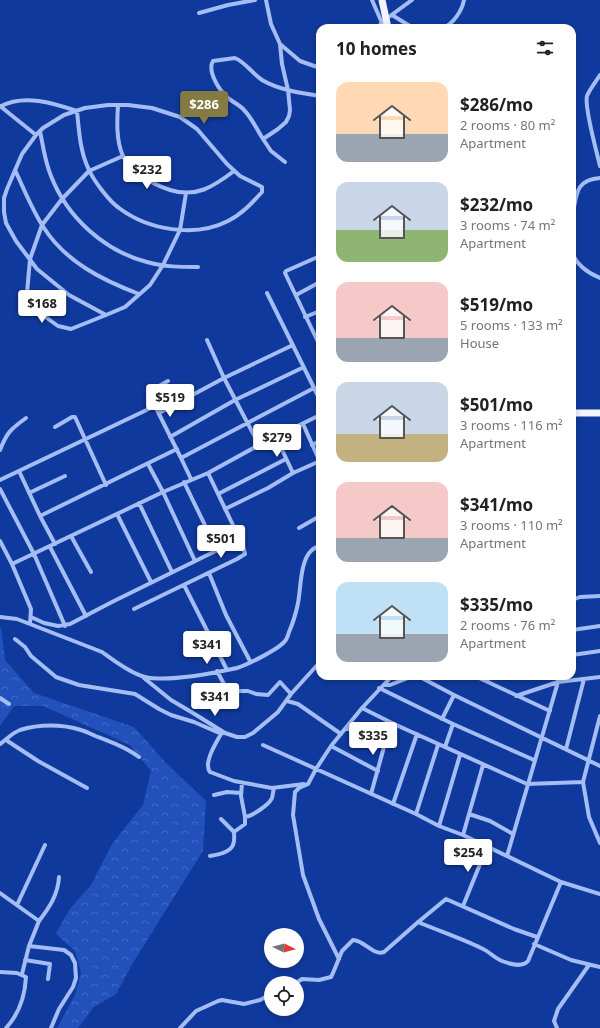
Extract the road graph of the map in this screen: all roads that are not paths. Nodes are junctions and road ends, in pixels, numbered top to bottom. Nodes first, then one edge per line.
1 (254, 0) edge
2 (266, 0) edge
3 (372, 0) edge
4 (382, 0) edge
5 (412, 0) edge
6 (464, 0) edge
7 (199, 13) dead end
8 (387, 19) junction
9 (381, 24) edge
10 (385, 24) edge
11 (388, 24) edge
12 (401, 24) edge
13 (450, 24) edge
14 (280, 44) junction
15 (316, 67) edge
16 (600, 76) edge
17 (288, 90) junction
18 (316, 95) edge
19 (118, 105) junction
20 (0, 106) edge
21 (77, 111) junction
22 (40, 131) junction
23 (36, 136) junction
24 (263, 139) junction
25 (123, 156) junction
26 (285, 162) dead end
27 (600, 166) edge
28 (15, 170) junction
29 (89, 171) junction
30 (234, 171) junction
31 (600, 178) edge
32 (186, 194) junction
33 (62, 198) junction
34 (576, 200) edge
35 (42, 225) junction
36 (180, 230) junction
37 (316, 258) edge
38 (30, 259) junction
39 (576, 260) edge
40 (163, 266) junction
41 (198, 267) dead end
42 (600, 278) edge
43 (316, 284) edge
44 (267, 292) dead end
45 (139, 294) junction
46 (296, 294) junction
47 (316, 313) edge
48 (106, 315) junction
49 (305, 317) junction
50 (316, 335) edge
51 (206, 340) dead end
52 (293, 345) junction
53 (304, 367) junction
54 (224, 378) junction
55 (168, 381) dead end
56 (314, 388) junction
57 (316, 392) edge
58 (235, 400) junction
59 (155, 406) junction
60 (159, 413) junction
61 (576, 413) edge
62 (600, 413) edge
63 (26, 418) dead end
64 (316, 418) edge
65 (247, 423) junction
66 (303, 424) junction
67 (55, 427) dead end
68 (170, 437) junction
69 (276, 437) junction
70 (86, 438) junction
71 (316, 443) edge
72 (259, 445) junction
73 (312, 445) junction
74 (0, 450) edge
75 (177, 450) junction
76 (316, 453) edge
77 (181, 458) junction
78 (286, 459) junction
79 (316, 463) edge
80 (148, 464) junction
81 (19, 471) junction
82 (208, 473) junction
83 (293, 473) junction
84 (65, 476) dead end
85 (191, 479) junction
86 (0, 480) edge
87 (184, 482) junction
88 (106, 485) junction
89 (0, 489) edge
90 (163, 492) junction
91 (29, 493) junction
92 (218, 494) junction
93 (139, 503) junction
94 (226, 509) junction
95 (117, 514) junction
96 (40, 516) junction
97 (316, 518) edge
98 (299, 528) dead end
99 (71, 536) junction
100 (240, 539) junction
101 (0, 540) edge
102 (55, 544) junction
103 (50, 547) junction
104 (316, 548) edge
105 (217, 550) junction
106 (34, 554) junction
107 (195, 561) junction
108 (12, 564) junction
109 (91, 572) dead end
110 (172, 572) junction
111 (209, 573) junction
112 (152, 582) junction
113 (184, 585) junction
114 (600, 596) edge
115 (576, 599) edge
116 (134, 609) dead end
117 (86, 616) junction
118 (0, 617) edge
119 (31, 617) junction
120 (30, 624) junction
121 (65, 626) junction
122 (600, 626) edge
123 (576, 629) edge
124 (15, 639) dead end
125 (600, 651) edge
126 (576, 654) edge
127 (250, 661) junction
128 (316, 666) edge
129 (226, 670) junction
130 (216, 671) junction
131 (144, 677) junction
132 (600, 677) edge
133 (584, 679) junction
134 (388, 680) edge
135 (402, 680) edge
136 (426, 680) edge
137 (483, 680) edge
138 (575, 680) edge
139 (576, 680) edge
140 (558, 682) junction
141 (383, 685) junction
142 (380, 688) junction
143 (291, 694) junction
144 (454, 695) junction
145 (516, 696) junction
146 (0, 698) edge
147 (287, 701) junction
148 (9, 704) dead end
149 (362, 708) junction
150 (550, 711) junction
151 (600, 716) edge
152 (442, 719) junction
153 (394, 724) junction
154 (453, 724) junction
155 (599, 725) edge
156 (347, 728) junction
157 (223, 733) junction
158 (341, 734) junction
159 (417, 734) junction
160 (542, 737) junction
161 (6, 740) junction
162 (0, 744) edge
163 (438, 744) junction
164 (263, 745) dead end
165 (332, 746) junction
166 (384, 747) junction
167 (445, 748) junction
168 (566, 748) junction
169 (460, 755) junction
170 (139, 757) dead end
171 (534, 760) junction
172 (590, 761) junction
173 (483, 765) junction
174 (600, 766) edge
175 (316, 769) junction
176 (378, 771) junction
177 (583, 782) junction
178 (242, 783) junction
179 (308, 784) junction
180 (528, 784) junction
181 (86, 788) dead end
182 (274, 788) junction
183 (241, 793) junction
184 (371, 794) junction
185 (214, 795) dead end
186 (393, 804) junction
187 (416, 814) junction
188 (469, 814) junction
189 (245, 817) junction
190 (221, 819) dead end
191 (439, 826) junction
192 (234, 832) junction
193 (513, 834) junction
194 (463, 835) junction
195 (598, 835) edge
196 (600, 843) edge
197 (45, 844) dead end
198 (487, 847) junction
199 (210, 856) dead end
200 (506, 856) junction
201 (59, 877) dead end
202 (561, 882) junction
203 (0, 893) edge
204 (600, 894) edge
205 (17, 906) junction
206 (463, 906) junction
207 (39, 921) junction
208 (418, 922) junction
209 (537, 937) junction
210 (534, 944) junction
211 (29, 946) junction
212 (339, 959) junction
213 (26, 960) junction
214 (589, 965) junction
215 (600, 967) edge
216 (0, 972) edge
217 (22, 974) junction
218 (48, 979) dead end
219 (304, 979) edge
220 (264, 998) edge
221 (6, 1028) edge
222 (51, 1028) edge
223 (180, 1028) edge
224 (557, 1028) edge

1 - 7 street
2 - 14 street
3 - 8 street
4 - 8 main road
5 - 8 street
6 - 13 street
8 - 9 street
8 - 10 street
8 - 11 main road
8 - 12 street
14 - 15 street
14 - 17 street
16 - 27 street
17 - 18 street
17 - 24 street
17 - 24 street
19 - 21 street
19 - 25 street
19 - 30 street
20 - 21 street
20 - 23 street
21 - 22 street
21 - 29 street
22 - 23 street
22 - 33 street
23 - 28 street
24 - 26 street
25 - 29 street
25 - 32 street
28 - 35 street
28 - 38 street
29 - 33 street
29 - 36 street
30 - 32 street
30 - 36 street
31 - 34 street
32 - 36 street
33 - 35 street
33 - 40 street
35 - 38 street
35 - 45 street
36 - 40 street
37 - 46 street
38 - 48 street
38 - 48 street
39 - 42 street
40 - 41 street
40 - 45 street
43 - 46 street
44 - 52 street
45 - 48 street
46 - 49 street
47 - 49 street
49 - 50 street
51 - 54 street
52 - 53 street
52 - 54 street
53 - 56 street
53 - 58 street
54 - 58 street
54 - 60 street
55 - 59 street
56 - 57 street
56 - 65 street
58 - 65 street
58 - 68 street
59 - 60 street
59 - 70 street
60 - 68 street
61 - 62 main road
63 - 74 street
64 - 66 street
65 - 72 street
65 - 77 street
66 - 69 street
66 - 73 street
67 - 70 street
68 - 75 street
69 - 72 street
69 - 78 street
70 - 81 street
70 - 88 street
71 - 73 street
72 - 82 street
73 - 76 street
75 - 77 street
75 - 80 street
77 - 85 street
78 - 83 street
78 - 92 street
79 - 83 street
80 - 88 street
80 - 90 street
81 - 86 street
81 - 91 street
82 - 85 street
82 - 92 street
83 - 94 street
84 - 91 street
85 - 87 street
87 - 90 street
87 - 105 street
88 - 96 street
89 - 106 street
90 - 93 street
90 - 107 street
91 - 96 street
92 - 94 street
93 - 95 street
93 - 110 street
94 - 100 street
95 - 99 street
95 - 112 street
96 - 102 street
97 - 98 street
99 - 102 street
99 - 109 street
100 - 105 street
100 - 111 street
101 - 108 street
102 - 103 street
103 - 106 street
103 - 117 street
104 - 127 street
105 - 107 street
106 - 108 street
106 - 121 street
107 - 110 street
108 - 119 street
110 - 112 street
111 - 113 street
111 - 127 street
112 - 117 street
113 - 116 street
113 - 129 street
114 - 115 street
117 - 121 street
118 - 120 street
119 - 120 street
119 - 121 street
120 - 131 street
122 - 123 street
124 - 157 street
125 - 126 street
127 - 129 street
128 - 143 street
129 - 130 street
130 - 131 street
130 - 143 street
131 - 157 street
132 - 133 street
133 - 139 street
133 - 168 street
134 - 141 street
135 - 141 street
136 - 144 street
137 - 145 street
138 - 140 street
140 - 145 street
140 - 150 street
141 - 142 street
142 - 149 street
142 - 152 street
143 - 147 street
144 - 152 street
144 - 160 street
145 - 150 street
146 - 148 street
147 - 157 street
147 - 158 street
149 - 153 street
149 - 156 street
150 - 160 street
151 - 155 street
152 - 154 street
153 - 159 street
153 - 166 street
154 - 167 street
154 - 171 street
155 - 172 street
156 - 158 street
156 - 166 street
157 - 178 street
158 - 165 street
159 - 163 street
159 - 186 street
160 - 168 street
160 - 171 street
161 - 162 street
161 - 170 street
161 - 181 street
163 - 167 street
163 - 187 street
164 - 175 street
165 - 175 street
165 - 176 street
166 - 176 street
167 - 169 street
168 - 172 street
169 - 173 street
169 - 191 street
171 - 180 street
172 - 174 street
172 - 177 street
173 - 180 street
173 - 188 street
175 - 179 street
175 - 184 street
176 - 184 street
177 - 180 street
177 - 195 street
178 - 182 street
178 - 183 street
179 - 182 street
179 - 212 street
180 - 193 street
182 - 189 street
183 - 185 street
183 - 189 street
184 - 186 street
186 - 187 street
187 - 191 street
188 - 193 street
188 - 194 street
189 - 192 street
190 - 192 street
191 - 194 street
192 - 199 street
193 - 200 street
194 - 198 street
195 - 196 street
197 - 205 street
198 - 200 street
198 - 206 street
200 - 202 street
201 - 207 street
202 - 204 street
202 - 209 street
203 - 205 street
205 - 207 street
206 - 208 street
206 - 209 street
207 - 211 street
208 - 210 street
208 - 212 street
209 - 210 street
210 - 214 street
211 - 213 street
211 - 222 street
212 - 219 street
213 - 217 street
213 - 218 street
214 - 215 street
214 - 224 street
216 - 217 street
217 - 221 street
220 - 223 street

